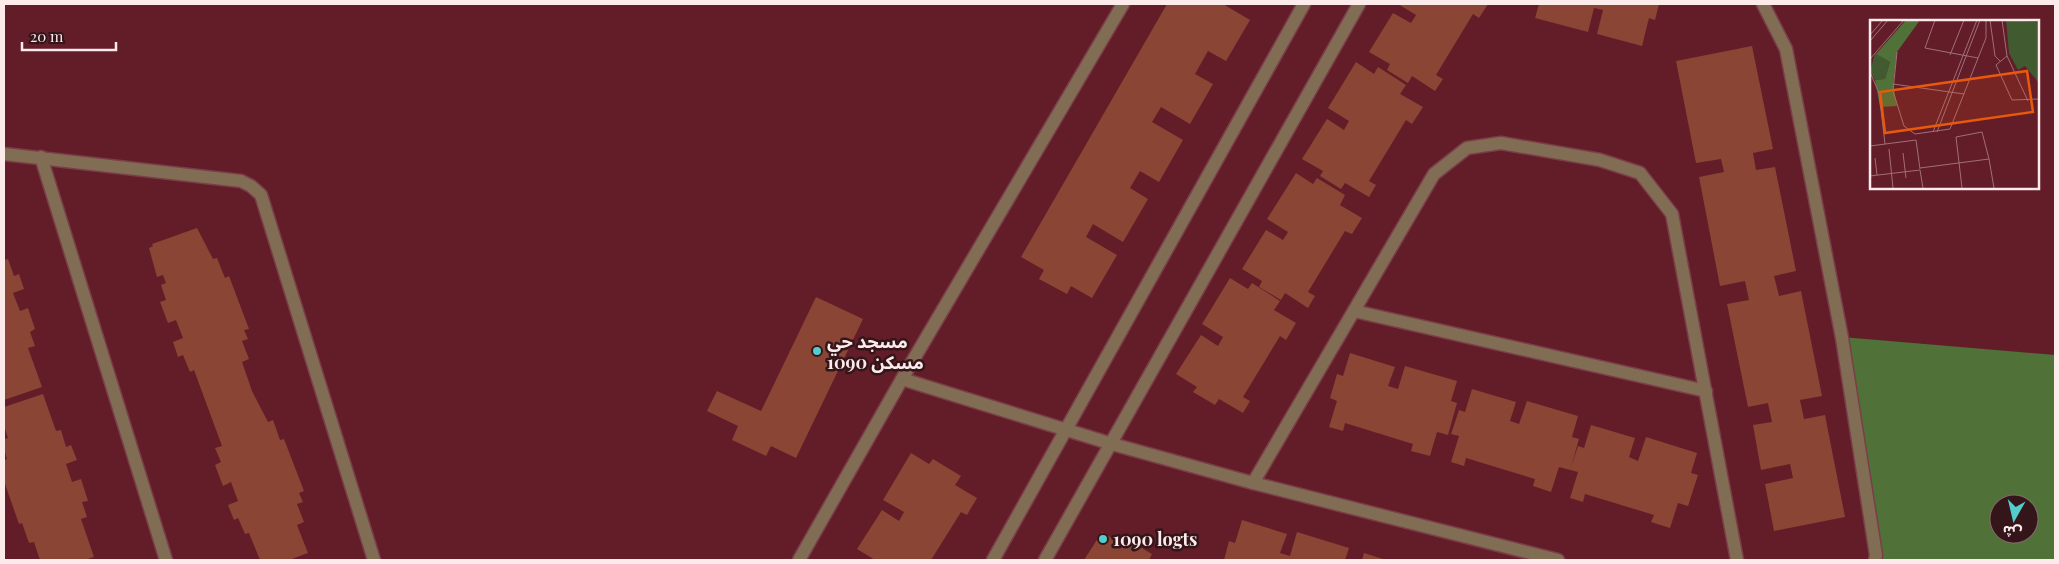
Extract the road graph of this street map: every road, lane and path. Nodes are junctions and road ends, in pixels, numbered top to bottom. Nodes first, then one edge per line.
1 (1123, 4) edge
2 (1304, 4) edge
3 (1359, 4) edge
4 (1763, 4) edge
5 (4, 154) edge
6 (41, 157) junction
7 (1354, 310) junction
8 (902, 379) junction
9 (1706, 391) junction
10 (1067, 430) junction
11 (1112, 444) junction
12 (1253, 483) junction
13 (166, 560) edge
14 (374, 560) edge
15 (799, 560) edge
16 (994, 560) edge
17 (1045, 560) edge
18 (1558, 560) edge
19 (1737, 560) edge
20 (1875, 560) edge

1 - 8 street
2 - 10 street
3 - 11 street
4 - 20 street
5 - 6 street
6 - 13 street
6 - 14 street
7 - 9 street
7 - 9 street
7 - 12 street
8 - 10 street
8 - 15 street
9 - 19 street
10 - 11 street
10 - 16 street
11 - 12 street
11 - 17 street
12 - 18 street

